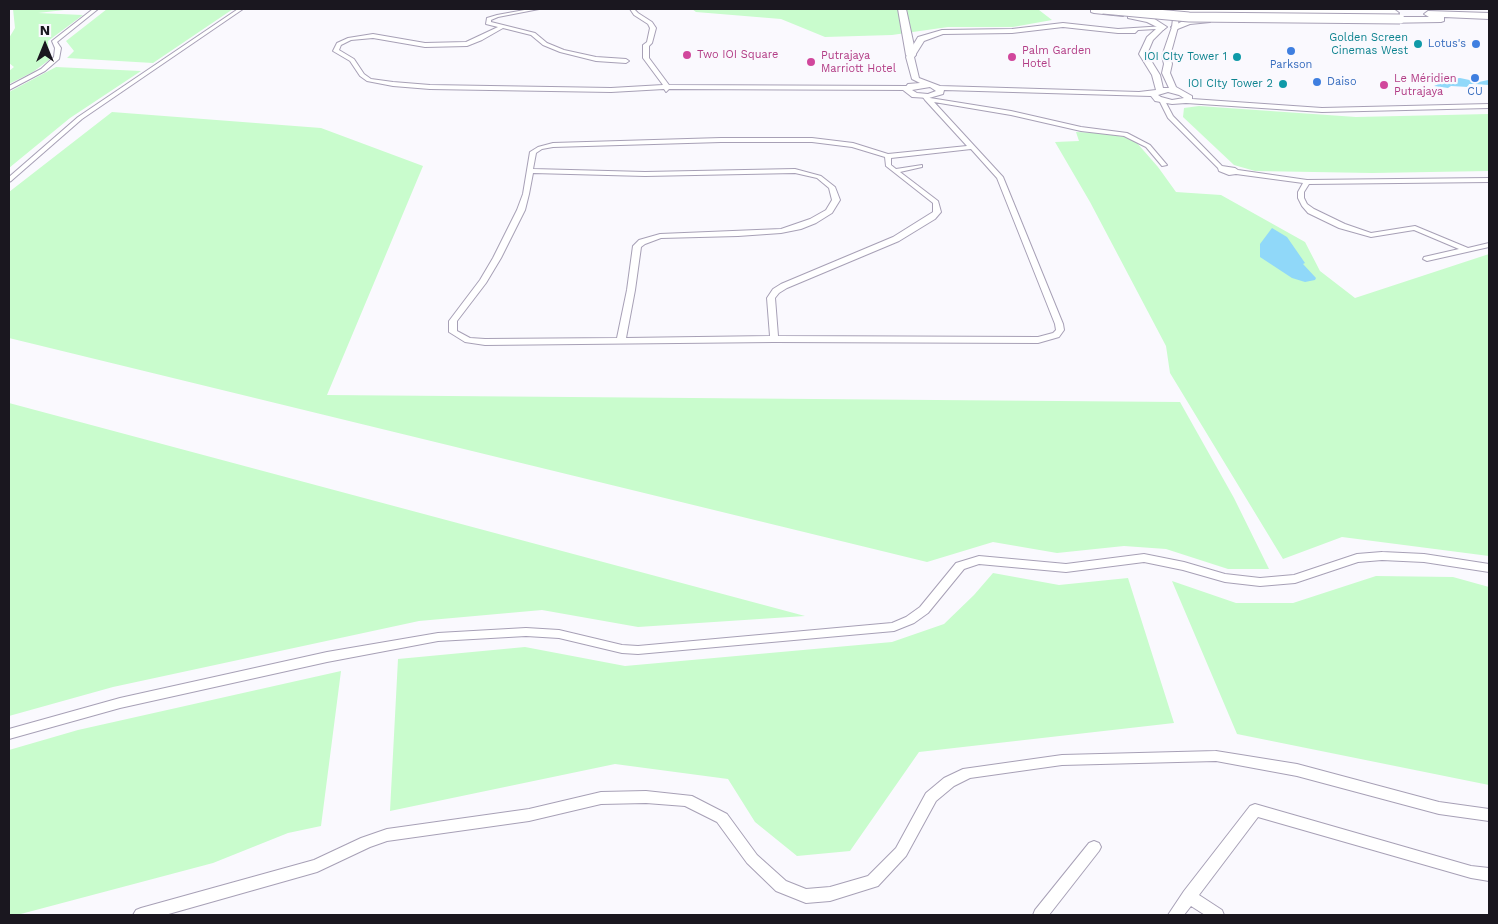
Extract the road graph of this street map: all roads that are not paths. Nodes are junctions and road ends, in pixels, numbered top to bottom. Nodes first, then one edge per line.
1 (96, 9) edge
2 (241, 9) edge
3 (537, 9) edge
4 (632, 9) edge
5 (902, 9) edge
6 (1084, 9) edge
7 (1121, 9) edge
8 (1151, 9) edge
9 (1098, 10) edge
10 (1464, 16) junction
11 (1173, 17) junction
12 (1398, 17) junction
13 (1489, 18) edge
14 (1441, 19) junction
15 (1082, 25) junction
16 (501, 27) junction
17 (1163, 27) junction
18 (1129, 29) junction
19 (1109, 30) junction
20 (1118, 31) junction
21 (1137, 40) dead end
22 (1144, 47) junction
23 (911, 58) junction
24 (626, 61) dead end
25 (911, 86) junction
26 (9, 88) edge
27 (666, 89) junction
28 (938, 91) junction
29 (1158, 96) junction
30 (926, 97) junction
31 (1182, 97) junction
32 (1489, 104) edge
33 (972, 147) junction
34 (888, 156) junction
35 (1164, 165) dead end
36 (920, 166) dead end
37 (1233, 170) junction
38 (530, 171) junction
39 (895, 172) junction
40 (9, 180) edge
41 (1489, 180) edge
42 (1307, 182) junction
43 (1489, 245) edge
44 (1467, 250) junction
45 (1427, 259) dead end
46 (774, 339) junction
47 (620, 341) junction
48 (1489, 568) edge
49 (9, 734) edge
50 (1489, 815) edge
51 (1094, 847) dead end
52 (1489, 875) edge
53 (1189, 896) junction
54 (141, 915) edge
55 (1040, 915) edge
56 (1175, 915) edge
57 (1218, 915) edge

1 - 26 street
2 - 40 street
3 - 16 street
4 - 27 street
5 - 23 highway
6 - 9 highway
7 - 12 highway, bridge
8 - 11 highway
9 - 11 highway
9 - 12 highway, bridge
9 - 17 highway
10 - 11 highway
10 - 12 highway
10 - 13 highway
11 - 14 highway
11 - 17 street
11 - 31 street
12 - 14 highway
13 - 14 highway
15 - 18 street
15 - 19 street
15 - 23 street
16 - 24 street
16 - 27 street
17 - 18 street
17 - 22 street
18 - 20 street
19 - 20 street
19 - 21 street
20 - 22 street
22 - 29 street
23 - 25 street
25 - 27 street
25 - 28 street
25 - 30 street
28 - 29 street
28 - 30 street
29 - 31 street
29 - 37 street
30 - 33 street
30 - 35 street
31 - 32 street
31 - 37 street
33 - 34 street
33 - 46 street
34 - 38 street
34 - 39 street
36 - 39 street
37 - 42 street
38 - 47 street
38 - 47 street
39 - 46 street
41 - 42 street
42 - 44 street
43 - 44 street
44 - 45 street
46 - 47 street
48 - 49 street
50 - 54 street
51 - 55 street
52 - 53 street
53 - 56 street
53 - 57 street

